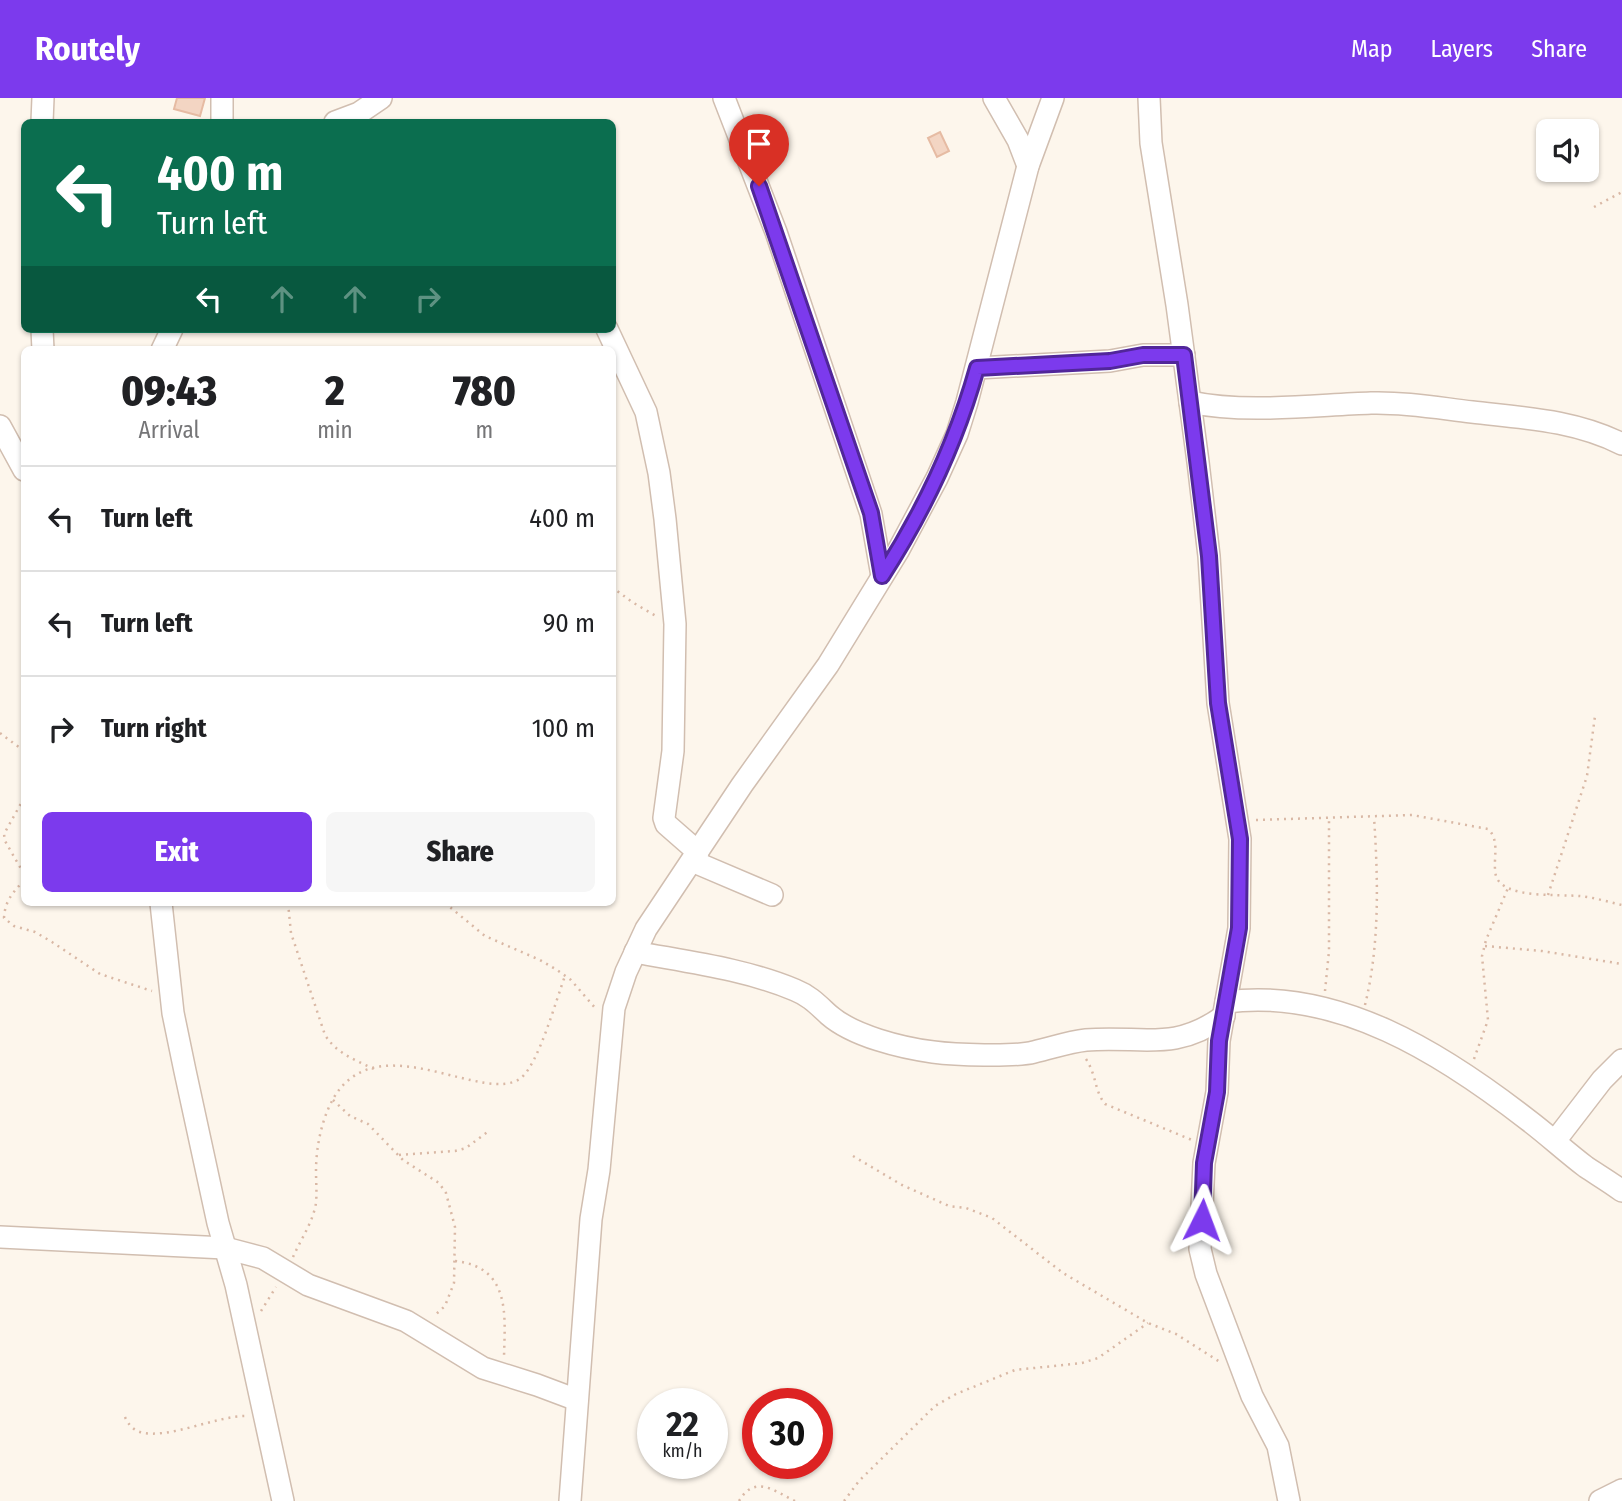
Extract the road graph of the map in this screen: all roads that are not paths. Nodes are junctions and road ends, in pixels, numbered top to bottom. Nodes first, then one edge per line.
1 (43, 98) edge
2 (222, 98) edge
3 (381, 98) edge
4 (724, 98) edge
5 (994, 98) edge
6 (1053, 98) edge
7 (1149, 98) edge
8 (42, 119) edge
9 (222, 119) edge
10 (343, 119) edge
11 (1028, 166) junction
12 (616, 348) edge
13 (1184, 355) junction
14 (977, 368) junction
15 (1190, 402) junction
16 (0, 426) edge
17 (1622, 444) edge
18 (21, 464) edge
19 (882, 576) junction
20 (695, 857) junction
21 (772, 895) dead end
22 (161, 906) edge
23 (635, 952) junction
24 (1225, 1009) junction
25 (1622, 1060) edge
26 (1555, 1141) junction
27 (1622, 1191) edge
28 (0, 1237) edge
29 (225, 1248) junction
30 (577, 1400) junction
31 (1622, 1490) edge
32 (283, 1501) edge
33 (570, 1501) edge
34 (1289, 1501) edge
35 (1600, 1501) edge

1 - 8 street
2 - 9 street
3 - 10 street
4 - 19 street
5 - 11 street
6 - 11 street
7 - 13 street
11 - 14 street
12 - 20 street
13 - 14 street
13 - 15 street
14 - 19 street
15 - 17 street
15 - 24 street
16 - 18 street
19 - 20 street
20 - 21 street
20 - 23 street
22 - 29 street
23 - 24 street
23 - 30 street
24 - 26 street
24 - 34 street
25 - 26 street
26 - 27 street
28 - 29 street
29 - 30 street
29 - 32 street
30 - 33 street
31 - 35 street

